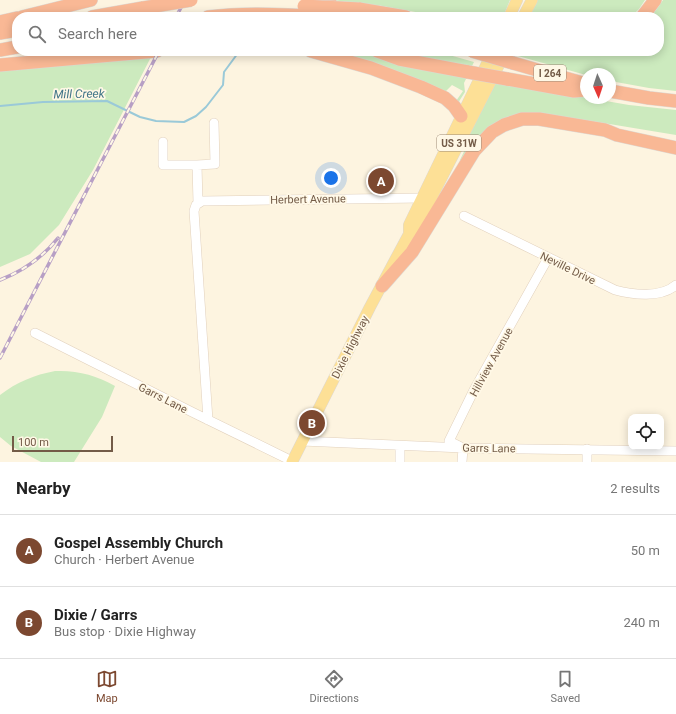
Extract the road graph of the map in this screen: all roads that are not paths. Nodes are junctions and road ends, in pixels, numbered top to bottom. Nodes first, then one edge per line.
1 (91, 0) edge
2 (191, 0) edge
3 (328, 0) edge
4 (518, 0) edge
5 (532, 0) edge
6 (655, 0) edge
7 (42, 12) edge
8 (120, 12) edge
9 (253, 12) edge
10 (309, 12) edge
11 (324, 12) edge
12 (336, 12) edge
13 (377, 12) edge
14 (512, 12) edge
15 (526, 12) edge
16 (646, 12) edge
17 (12, 19) edge
18 (0, 22) edge
19 (12, 31) edge
20 (0, 33) edge
21 (12, 48) edge
22 (0, 50) edge
23 (99, 56) edge
24 (329, 56) edge
25 (391, 56) edge
26 (490, 56) edge
27 (491, 56) edge
28 (503, 56) edge
29 (0, 65) edge
30 (580, 82) edge
31 (580, 90) edge
32 (616, 92) edge
33 (676, 101) edge
34 (461, 116) junction
35 (214, 123) dead end
36 (605, 130) junction
37 (676, 140) edge
38 (163, 142) dead end
39 (676, 148) edge
40 (197, 165) junction
41 (422, 198) junction
42 (197, 204) junction
43 (464, 216) dead end
44 (409, 234) junction
45 (548, 258) junction
46 (676, 285) edge
47 (382, 286) junction
48 (35, 333) dead end
49 (208, 420) junction
50 (302, 441) junction
51 (400, 446) junction
52 (462, 448) junction
53 (587, 450) junction
54 (676, 452) edge
55 (292, 461) edge
56 (400, 462) edge
57 (462, 462) edge
58 (587, 462) edge

1 - 7 highway
2 - 8 highway, bridge
3 - 12 highway
4 - 14 main road
5 - 15 main road
6 - 16 highway
9 - 10 highway
11 - 13 highway, bridge
17 - 18 highway
19 - 20 highway
21 - 22 highway
23 - 29 highway
24 - 34 highway
25 - 31 highway, bridge
26 - 34 main road, Dixie Highway / US 31W
27 - 30 highway, I 264, bridge
28 - 44 main road, Dixie Highway / US 31W
32 - 33 highway
34 - 41 main road, Dixie Highway / US 31W
35 - 40 street
36 - 37 highway
36 - 39 highway
36 - 47 highway
38 - 40 street
40 - 42 street
41 - 42 street, Herbert Avenue
41 - 44 main road, Dixie Highway / US 31W
42 - 49 street
43 - 45 street, Neville Drive
44 - 47 main road, Dixie Highway / US 31W
45 - 46 street, Neville Drive
45 - 52 street, Hillview Avenue
47 - 50 main road, Dixie Highway / US 31W
48 - 49 street, Garrs Lane
49 - 55 street, Garrs Lane
50 - 51 street, Garrs Lane
50 - 55 main road, Dixie Highway / US 31W
51 - 52 street, Garrs Lane
51 - 56 street
52 - 53 street, Garrs Lane
52 - 57 street
53 - 54 street, Garrs Lane
53 - 58 street

